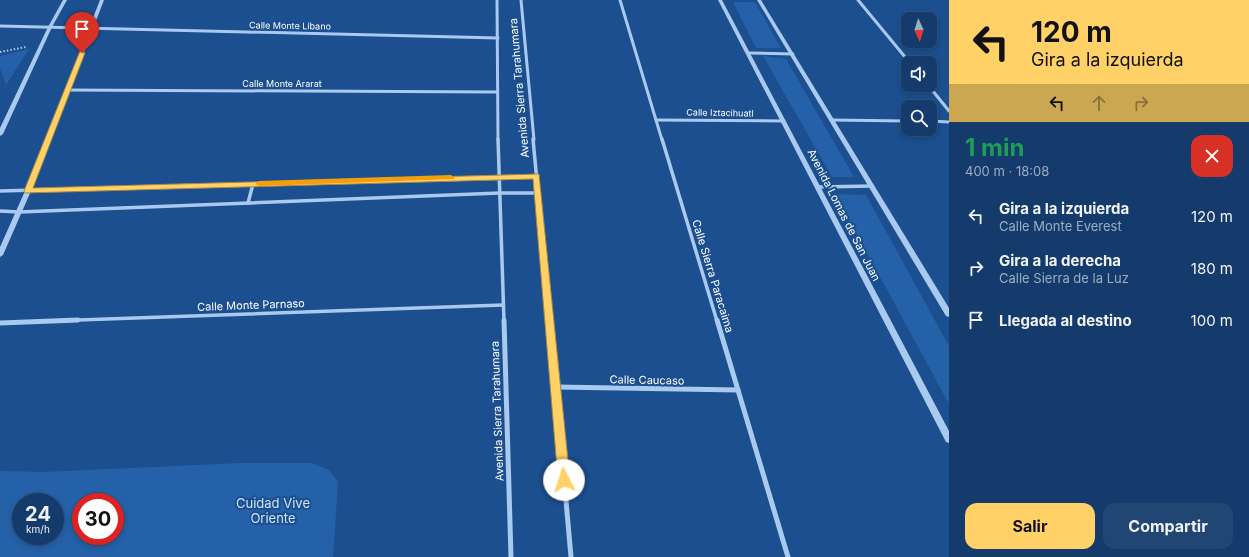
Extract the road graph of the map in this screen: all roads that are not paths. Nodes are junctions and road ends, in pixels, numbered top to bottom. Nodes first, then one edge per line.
1 (65, 0) edge
2 (102, 0) edge
3 (497, 0) edge
4 (521, 0) edge
5 (620, 0) edge
6 (720, 0) edge
7 (759, 0) edge
8 (858, 0) edge
9 (0, 26) edge
10 (50, 27) junction
11 (92, 28) junction
12 (498, 38) junction
13 (748, 53) junction
14 (793, 54) junction
15 (904, 56) edge
16 (67, 90) junction
17 (497, 92) junction
18 (934, 92) edge
19 (949, 111) edge
20 (656, 120) junction
21 (832, 120) junction
22 (784, 121) junction
23 (901, 121) edge
24 (937, 122) edge
25 (949, 122) edge
26 (0, 134) edge
27 (499, 176) junction
28 (537, 176) junction
29 (253, 184) junction
30 (872, 186) junction
31 (818, 187) junction
32 (0, 191) edge
33 (28, 191) junction
34 (500, 193) junction
35 (538, 193) junction
36 (248, 203) junction
37 (1, 211) edge
38 (19, 212) junction
39 (0, 255) edge
40 (503, 305) junction
41 (949, 314) edge
42 (0, 323) edge
43 (556, 387) junction
44 (738, 390) junction
45 (949, 439) edge
46 (511, 557) edge
47 (571, 557) edge
48 (788, 557) edge

1 - 10 street
2 - 11 street
3 - 12 street, Avenida Sierra Tarahumara
4 - 28 street, Avenida Sierra Tarahumara
5 - 20 street, Calle Sierra Paracaima
6 - 13 street, Avenida Lomas de San Juan
7 - 14 street
8 - 15 street
9 - 10 street
10 - 11 street, Calle Monte Líbano
10 - 26 street
11 - 12 street, Calle Monte Líbano
11 - 16 street
12 - 17 street, Avenida Sierra Tarahumara
13 - 14 street
13 - 22 street, Avenida Lomas de San Juan
14 - 21 street
16 - 17 street, Calle Monte Ararat
16 - 33 street
17 - 27 street, Avenida Sierra Tarahumara
18 - 19 street
20 - 22 street, Calle Iztacihuatl
20 - 44 street, Calle Sierra Paracaima
21 - 23 street
21 - 30 street
22 - 31 street, Avenida Lomas de San Juan
24 - 25 street
27 - 28 street
27 - 29 street
27 - 34 street, Avenida Sierra Tarahumara
28 - 35 street, Avenida Sierra Tarahumara
29 - 33 street
29 - 36 street
30 - 31 street
30 - 41 street
31 - 45 street, Avenida Lomas de San Juan
32 - 33 street
33 - 38 street
34 - 35 street
34 - 36 street
34 - 40 street, Avenida Sierra Tarahumara
35 - 43 street, Avenida Sierra Tarahumara
36 - 38 street
37 - 38 street
38 - 39 street
40 - 42 street, Calle Monte Parnaso
40 - 46 street, Avenida Sierra Tarahumara
43 - 44 street, Calle Caucaso
43 - 47 street, Avenida Sierra Tarahumara
44 - 48 street, Calle Sierra Paracaima

